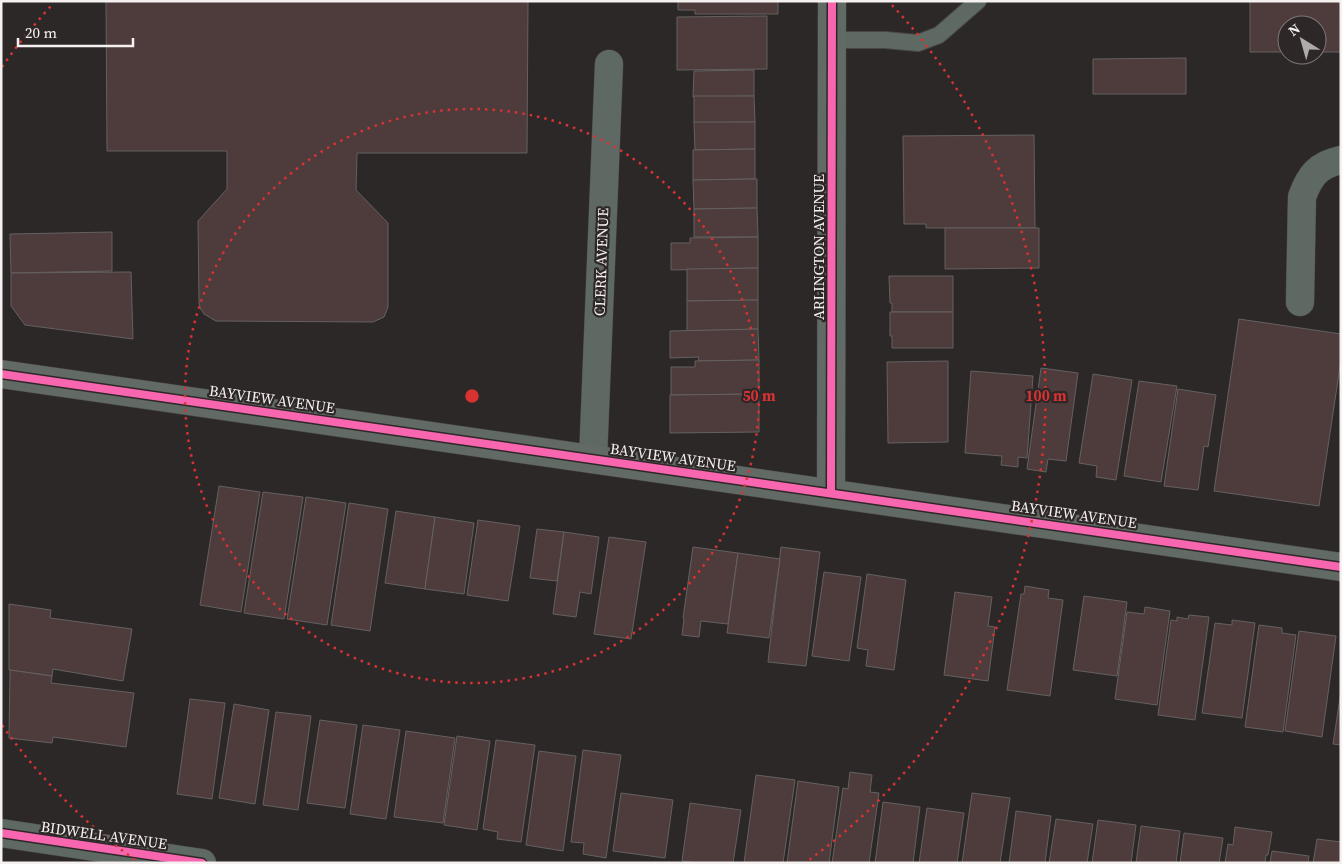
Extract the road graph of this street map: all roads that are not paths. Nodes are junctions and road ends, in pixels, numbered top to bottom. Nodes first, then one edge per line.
1 (832, 1) edge
2 (978, 1) edge
3 (832, 40) junction
4 (609, 64) dead end
5 (1341, 160) edge
6 (1300, 302) dead end
7 (1, 374) edge
8 (593, 459) junction
9 (831, 493) junction
10 (1341, 567) edge
11 (1, 833) edge
12 (202, 863) edge

1 - 3 street, ARLINGTON AVENUE
2 - 3 lane
3 - 9 street, ARLINGTON AVENUE
4 - 8 street, CLERK AVENUE
5 - 6 street
7 - 8 street, BAYVIEW AVENUE
8 - 9 street, BAYVIEW AVENUE
9 - 10 street, BAYVIEW AVENUE
11 - 12 street, BIDWELL AVENUE

